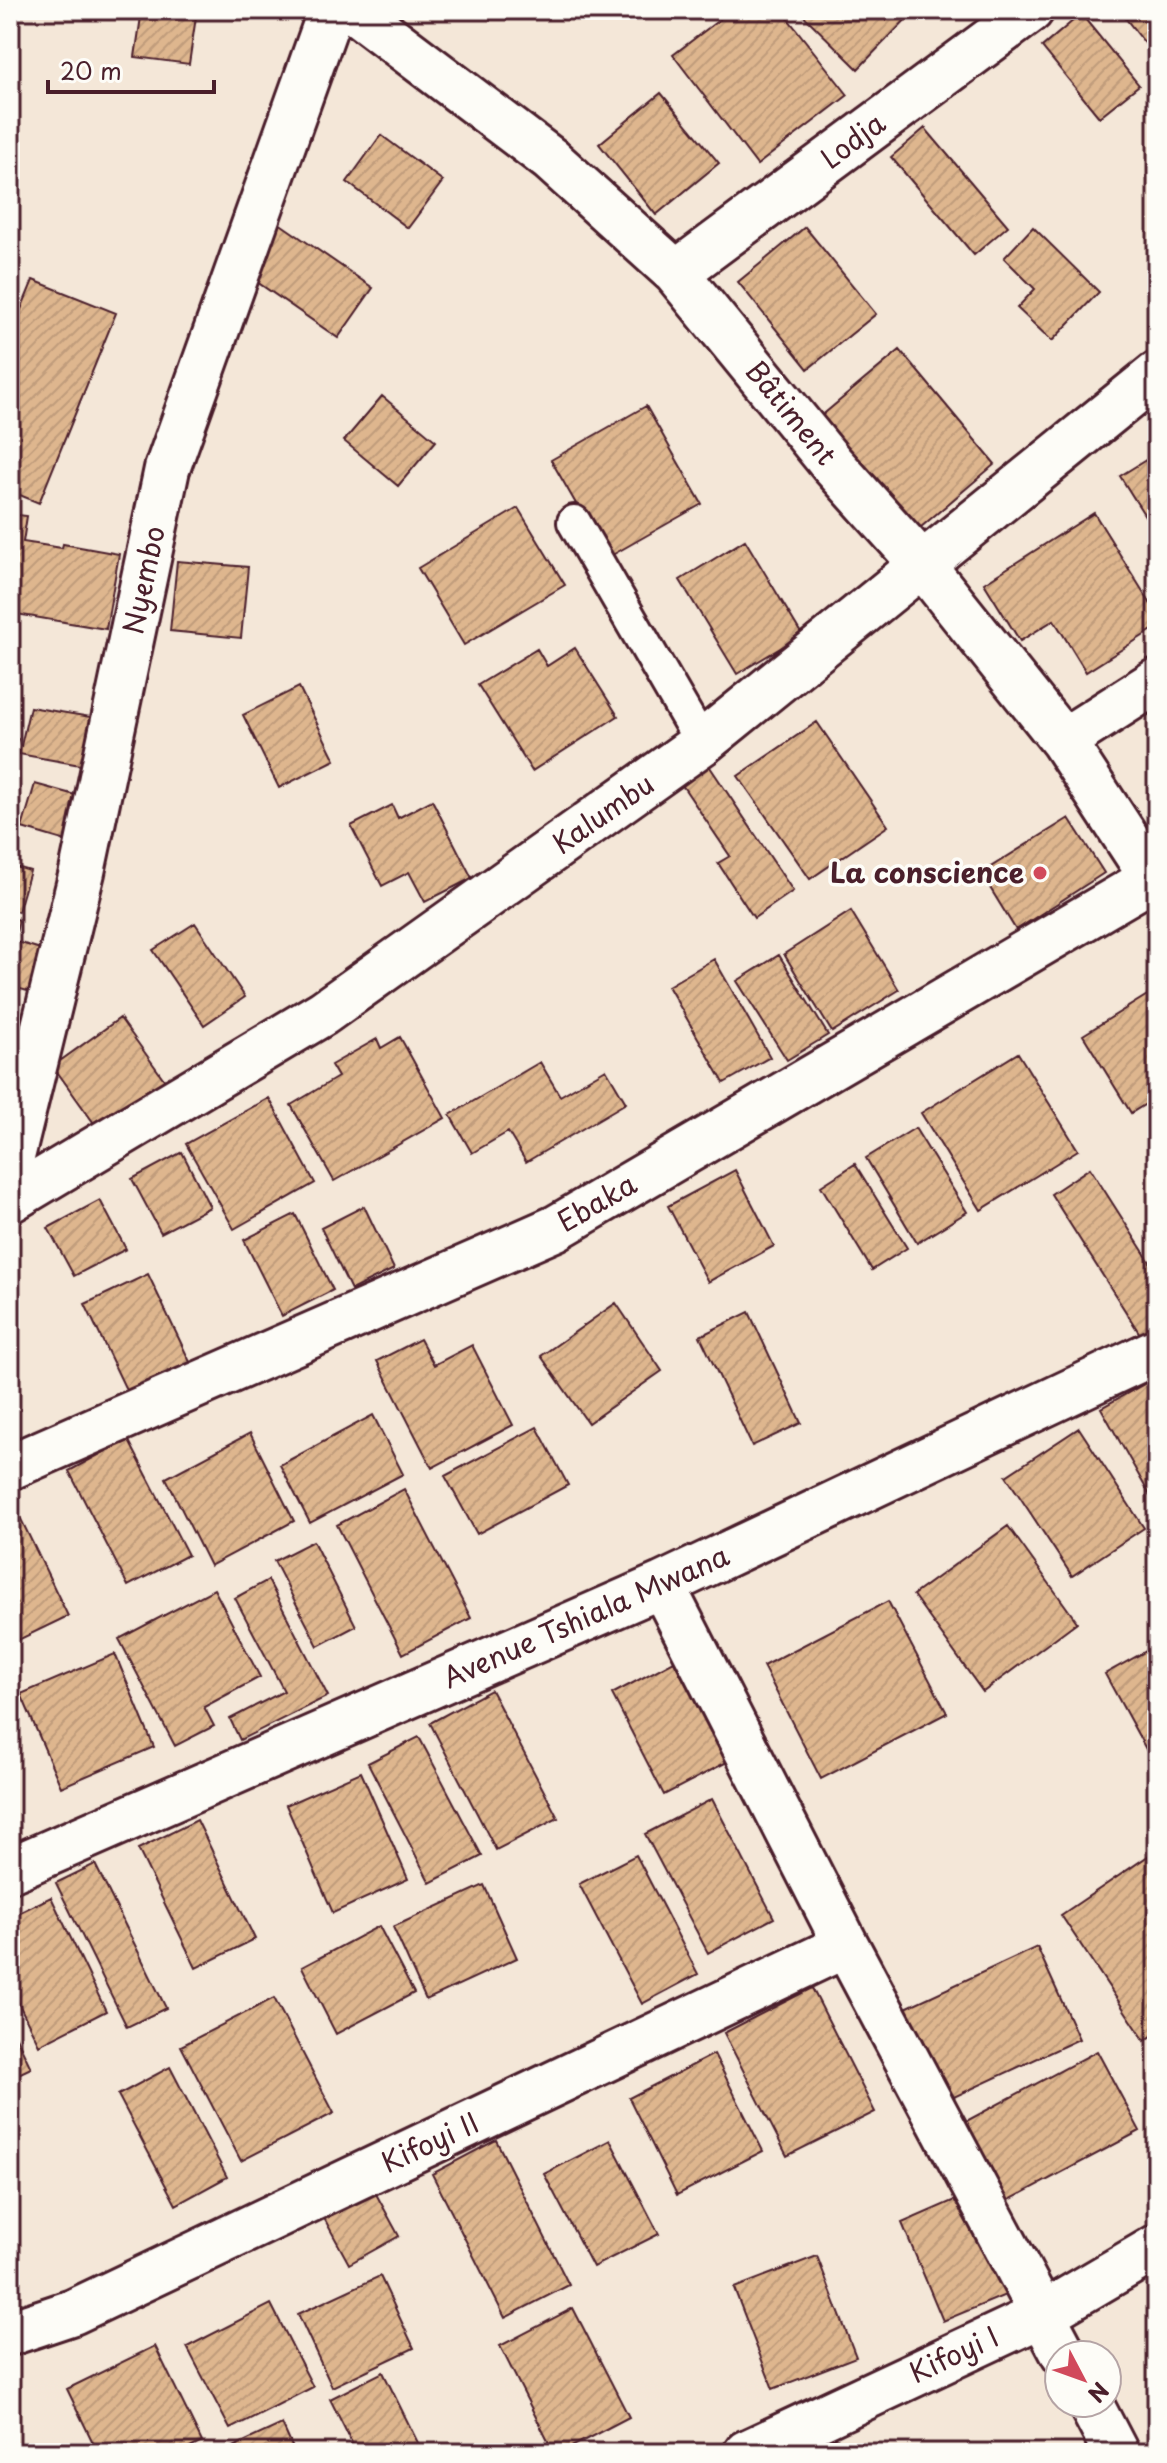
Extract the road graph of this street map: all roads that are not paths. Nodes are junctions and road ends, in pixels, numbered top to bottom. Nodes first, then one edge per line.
1 (331, 10) edge
2 (353, 10) edge
3 (1031, 10) edge
4 (676, 273) junction
5 (1157, 374) edge
6 (574, 522) dead end
7 (921, 563) junction
8 (1157, 681) edge
9 (1063, 741) junction
10 (702, 743) junction
11 (1155, 881) edge
12 (10, 1165) edge
13 (10, 1200) edge
14 (1157, 1351) edge
15 (10, 1467) edge
16 (662, 1585) junction
17 (10, 1870) edge
18 (846, 1945) junction
19 (1157, 2247) edge
20 (1043, 2314) junction
21 (10, 2333) edge
22 (1056, 2339) edge
23 (1098, 2419) edge
24 (746, 2453) edge
25 (1116, 2453) edge

1 - 12 street, Nyembo
2 - 4 street, Bâtiment
3 - 4 street, Lodja
4 - 7 street, Bâtiment
5 - 7 street, Kalumbu
6 - 10 lane
7 - 9 street, Bâtiment
7 - 10 street, Kalumbu
8 - 9 street
9 - 11 street, Bâtiment
10 - 13 street, Kalumbu
11 - 15 street, Ebaka
14 - 16 street, Avenue Tshiala Mwana
16 - 17 street, Avenue Tshiala Mwana
16 - 18 street
18 - 20 street
18 - 21 street, Kifoyi II
19 - 20 street, Kifoyi I
20 - 22 street
20 - 24 street, Kifoyi I
23 - 25 street

